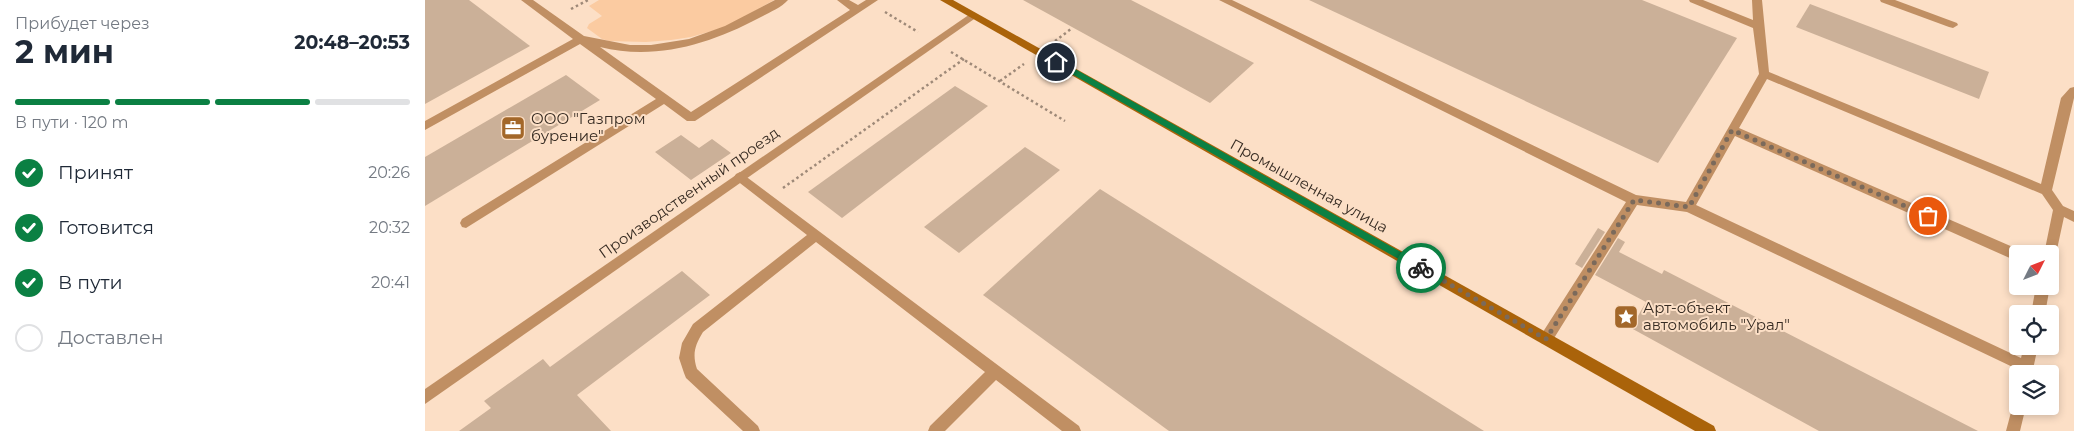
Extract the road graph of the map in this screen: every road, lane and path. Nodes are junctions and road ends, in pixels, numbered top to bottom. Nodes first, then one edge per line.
1 (526, 0) edge
2 (783, 0) edge
3 (842, 0) edge
4 (945, 0) edge
5 (1224, 0) edge
6 (1694, 0) edge
7 (1757, 0) edge
8 (1885, 0) edge
9 (872, 1) edge
10 (858, 10) junction
11 (973, 16) junction
12 (1758, 26) junction
13 (1953, 26) dead end
14 (581, 39) junction
15 (935, 42) junction
16 (964, 59) junction
17 (1764, 74) junction
18 (2074, 92) edge
19 (665, 99) junction
20 (1065, 121) dead end
21 (425, 126) edge
22 (1732, 130) junction
23 (740, 177) junction
24 (2046, 191) junction
25 (768, 198) junction
26 (1634, 200) junction
27 (1689, 207) junction
28 (2059, 209) junction
29 (2074, 217) edge
30 (466, 223) dead end
31 (817, 235) junction
32 (2052, 245) edge
33 (2009, 251) edge
34 (1546, 339) junction
35 (2016, 365) edge
36 (995, 372) junction
37 (425, 397) edge
38 (2017, 415) edge
39 (753, 431) edge
40 (935, 431) edge
41 (1073, 431) edge
42 (1709, 431) edge
43 (2013, 431) edge

1 - 14 street
2 - 14 street
3 - 10 street
4 - 11 main road, Промышленная улица
5 - 26 street
6 - 12 street
7 - 12 street
8 - 13 street
9 - 10 street
9 - 15 path
10 - 19 street
11 - 15 street, Производственный проезд
11 - 34 main road, Промышленная улица
12 - 17 street
14 - 19 street
14 - 21 street
15 - 16 path
15 - 23 street, Производственный проезд
16 - 20 path
16 - 25 path
17 - 22 street
17 - 24 street
18 - 24 street
19 - 30 street
22 - 27 street
22 - 33 street
23 - 25 street
23 - 37 street, Производственный проезд
24 - 28 street
25 - 31 street
26 - 27 street
26 - 34 street
27 - 35 street
28 - 29 street
28 - 32 street
31 - 36 street
31 - 39 street
34 - 42 main road, Промышленная улица
36 - 40 street
36 - 41 street
38 - 43 street

